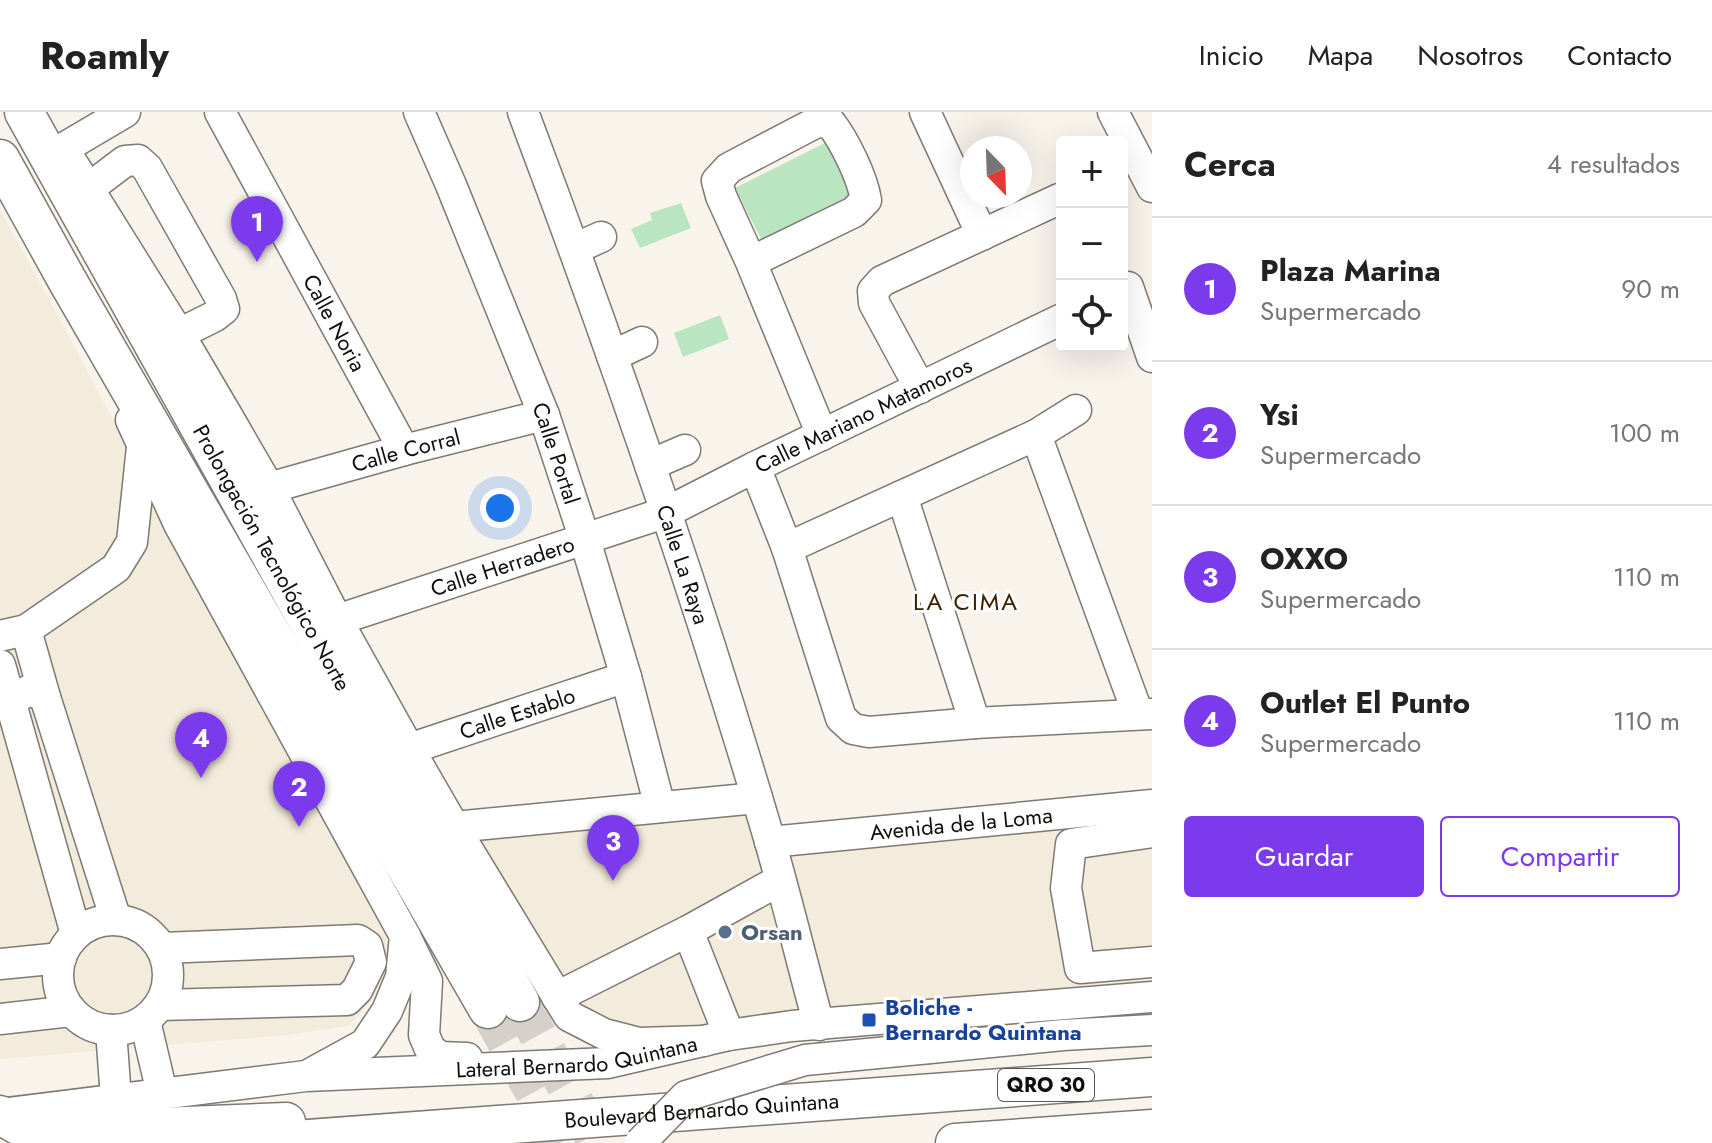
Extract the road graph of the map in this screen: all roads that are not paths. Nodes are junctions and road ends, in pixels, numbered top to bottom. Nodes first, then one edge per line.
1 (220, 112) edge
2 (419, 112) edge
3 (523, 112) edge
4 (925, 112) edge
5 (1113, 112) edge
6 (119, 116) edge
7 (43, 135) edge
8 (138, 160) junction
9 (5, 178) edge
10 (1152, 187) edge
11 (88, 189) junction
12 (1056, 200) edge
13 (982, 235) junction
14 (751, 262) junction
15 (67, 280) junction
16 (1134, 284) edge
17 (1056, 322) edge
18 (179, 334) junction
19 (642, 342) dead end
20 (612, 356) junction
21 (1152, 357) edge
22 (920, 388) junction
23 (1076, 410) dead end
24 (544, 415) junction
25 (822, 435) junction
26 (1036, 435) junction
27 (142, 445) junction
28 (404, 450) junction
29 (685, 450) dead end
30 (650, 465) junction
31 (755, 467) junction
32 (269, 488) junction
33 (902, 496) junction
34 (667, 512) junction
35 (585, 540) junction
36 (787, 548) junction
37 (337, 620) junction
38 (13, 633) edge
39 (0, 665) edge
40 (626, 677) junction
41 (45, 697) junction
42 (12, 707) junction
43 (1145, 714) edge
44 (975, 723) junction
45 (409, 749) junction
46 (757, 798) junction
47 (1152, 805) edge
48 (660, 807) junction
49 (454, 827) junction
50 (1152, 832) edge
51 (770, 842) junction
52 (780, 880) junction
53 (116, 920) junction
54 (688, 931) junction
55 (405, 936) junction
56 (69, 946) junction
57 (162, 948) junction
58 (1152, 962) edge
59 (0, 964) edge
60 (1152, 997) edge
61 (563, 1006) junction
62 (71, 1011) junction
63 (152, 1013) junction
64 (0, 1019) edge
65 (819, 1025) junction
66 (111, 1030) junction
67 (1152, 1030) edge
68 (716, 1038) junction
69 (306, 1076) junction
70 (1152, 1077) edge
71 (162, 1093) junction
72 (116, 1099) junction
73 (0, 1115) edge
74 (1152, 1129) edge
75 (368, 1134) junction
76 (253, 1143) edge
77 (640, 1143) edge
78 (955, 1143) edge

1 - 28 street, Calle Noria
2 - 24 street, Calle Portal
3 - 20 street, Calle La Raya
4 - 13 street
5 - 10 street
6 - 7 street
6 - 8 street
7 - 11 street
7 - 15 main road, Prolongación Tecnológico Norte
8 - 11 street
8 - 18 street
9 - 15 main road, Prolongación Tecnológico Norte
11 - 18 street
12 - 13 street
13 - 22 street
14 - 14 street
14 - 25 street
15 - 27 street
16 - 21 street
17 - 22 street, Calle Mariano Matamoros
18 - 32 street
19 - 20 street
20 - 30 street, Calle La Raya
22 - 25 street, Calle Mariano Matamoros
23 - 26 street
24 - 28 street, Calle Corral
24 - 35 street, Calle Portal
25 - 31 street, Calle Mariano Matamoros
26 - 33 street
26 - 43 street
27 - 38 street
27 - 55 street
28 - 32 street, Calle Corral
29 - 30 street
30 - 34 street, Calle La Raya
31 - 34 street, Calle Mariano Matamoros
31 - 36 street
32 - 37 street
33 - 36 street
33 - 44 street
34 - 35 street, Calle Herradero
34 - 46 street, Calle La Raya
35 - 37 street, Calle Herradero
35 - 40 street, Calle Portal
36 - 44 street
37 - 45 street
38 - 41 street
39 - 42 street
40 - 45 street, Calle Establo
40 - 48 street, Calle Portal
41 - 42 street
41 - 53 street
42 - 56 street
43 - 44 street
45 - 49 street
46 - 48 street
46 - 51 street, Calle La Raya
47 - 51 street, Avenida de la Loma
48 - 49 street
49 - 61 street
50 - 58 street
51 - 52 street, Calle La Raya
52 - 54 street
52 - 65 street, Calle La Raya
53 - 56 street
53 - 57 street
54 - 61 street
54 - 68 street
55 - 61 street
55 - 69 street
56 - 59 street
56 - 62 street
57 - 63 street
57 - 63 street
60 - 65 street, Lateral Bernardo Quintana
61 - 68 street
62 - 64 street
62 - 66 street
63 - 66 street
63 - 71 street
65 - 68 street, Lateral Bernardo Quintana
66 - 72 street
67 - 77 street, bridge
68 - 69 street, Lateral Bernardo Quintana
69 - 71 street, Lateral Bernardo Quintana
70 - 75 main road, Boulevard Bernardo Quintana / QRO 30
71 - 72 street, Lateral Bernardo Quintana
72 - 73 street, Lateral Bernardo Quintana
73 - 75 main road
74 - 78 main road, QRO 30
75 - 76 main road, Boulevard Bernardo Quintana / QRO 30

